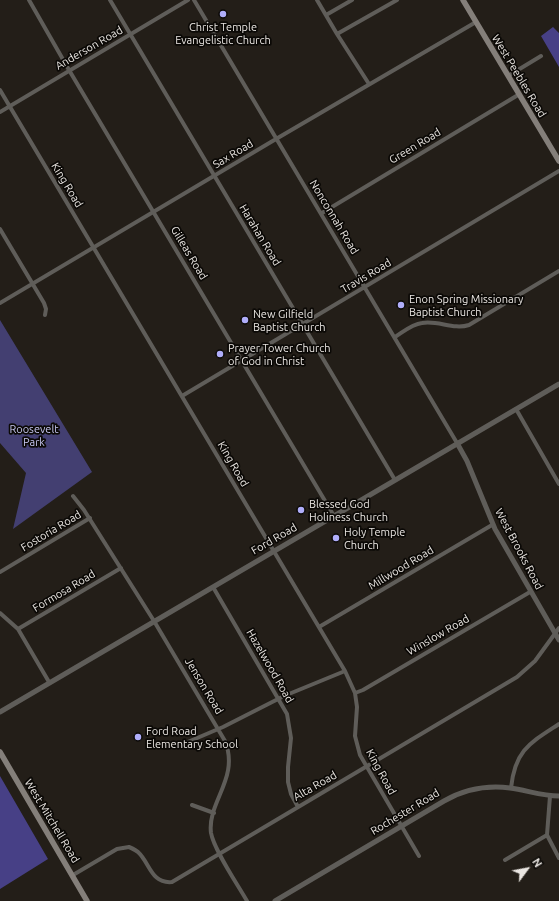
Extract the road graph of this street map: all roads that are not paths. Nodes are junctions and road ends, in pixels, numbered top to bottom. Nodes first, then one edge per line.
1 (29, 0) edge
2 (110, 0) edge
3 (188, 0) edge
4 (194, 0) edge
5 (317, 0) edge
6 (352, 0) edge
7 (398, 0) edge
8 (463, 0) edge
9 (326, 15) junction
10 (476, 22) junction
11 (130, 34) junction
12 (337, 34) junction
13 (541, 56) dead end
14 (69, 70) junction
15 (508, 76) junction
16 (369, 84) junction
17 (0, 90) edge
18 (518, 95) junction
19 (10, 106) junction
20 (0, 112) edge
21 (276, 139) junction
22 (559, 161) edge
23 (559, 171) edge
24 (214, 176) junction
25 (154, 211) junction
26 (322, 214) junction
27 (0, 229) edge
28 (93, 247) junction
29 (559, 271) edge
30 (32, 284) junction
31 (365, 287) junction
32 (0, 303) edge
33 (46, 315) dead end
34 (302, 324) junction
35 (395, 338) junction
36 (242, 360) junction
37 (559, 384) edge
38 (182, 396) junction
39 (516, 409) junction
40 (457, 443) junction
41 (395, 480) junction
42 (559, 484) edge
43 (73, 496) dead end
44 (334, 516) junction
45 (90, 518) junction
46 (492, 525) junction
47 (274, 551) junction
48 (121, 568) junction
49 (0, 572) edge
50 (213, 587) junction
51 (530, 592) junction
52 (0, 613) edge
53 (154, 621) junction
54 (319, 627) junction
55 (559, 628) edge
56 (18, 630) junction
57 (555, 634) junction
58 (559, 640) edge
59 (345, 671) junction
60 (49, 682) junction
61 (355, 693) junction
62 (279, 698) junction
63 (0, 712) edge
64 (559, 724) edge
65 (218, 729) junction
66 (183, 744) dead end
67 (0, 752) edge
68 (366, 767) junction
69 (511, 788) junction
70 (550, 796) junction
71 (559, 796) edge
72 (192, 805) dead end
73 (298, 807) junction
74 (214, 813) junction
75 (402, 826) junction
76 (547, 835) junction
77 (219, 853) junction
78 (419, 856) dead end
79 (559, 858) edge
80 (505, 860) dead end
81 (73, 875) junction
82 (87, 901) edge
83 (247, 901) edge
84 (275, 901) edge

1 - 14 street, Gilleas Road
2 - 11 street, Harahan Road
3 - 11 street, Anderson Road
4 - 21 street, Nonconnah Road
5 - 9 street
6 - 9 street
7 - 12 street
8 - 10 main road, West Peebles Road
9 - 12 street
10 - 15 main road, West Peebles Road
10 - 16 street, Sax Road
11 - 14 street, Anderson Road
11 - 24 street, Harahan Road
12 - 16 street
13 - 15 street
14 - 19 street, Anderson Road
14 - 25 street, Gilleas Road
15 - 18 main road, West Peebles Road
16 - 21 street, Sax Road
17 - 19 street, King Road
18 - 22 main road, West Peebles Road
18 - 26 street, Green Road
19 - 20 street, Anderson Road
19 - 28 street, King Road
21 - 24 street, Sax Road
21 - 26 street, Nonconnah Road
23 - 31 street, Travis Road
24 - 25 street, Sax Road
24 - 34 street, Harahan Road
25 - 28 street, Sax Road
25 - 36 street, Gilleas Road
26 - 31 street, Nonconnah Road
27 - 30 street
28 - 30 street, Sax Road
28 - 38 street, King Road
29 - 35 street
30 - 32 street, Sax Road
30 - 33 street
31 - 34 street, Travis Road
31 - 35 street, Nonconnah Road
34 - 36 street, Travis Road
34 - 41 street, Harahan Road
35 - 40 street, Nonconnah Road
36 - 38 street, Travis Road
36 - 44 street, Gilleas Road
37 - 39 street, Ford Road
38 - 47 street, King Road
39 - 40 street, Ford Road
39 - 42 street
40 - 41 street, Ford Road
40 - 46 street, West Brooks Road
41 - 44 street, Ford Road
43 - 45 street, Jenson Road
44 - 47 street, Ford Road
45 - 48 street, Jenson Road
45 - 49 street, Fostoria Road
46 - 51 street, West Brooks Road
46 - 54 street, Millwood Road
47 - 50 street, Ford Road
47 - 54 street, King Road
48 - 53 street, Jenson Road
48 - 56 street, Formosa Road
50 - 53 street, Ford Road
50 - 62 street, Hazelwood Road
51 - 57 street, West Brooks Road
51 - 61 street, Winslow Road
52 - 56 street
53 - 60 street, Ford Road
53 - 65 street, Jenson Road
54 - 59 street, King Road
55 - 57 street, Alta Road
56 - 60 street
57 - 58 street, West Brooks Road
57 - 68 street, Alta Road
59 - 61 street, King Road
59 - 62 street
60 - 63 street, Ford Road
61 - 68 street, King Road
62 - 65 street
62 - 73 street, Hazelwood Road
64 - 69 street
65 - 66 street
65 - 74 street, Jenson Road
67 - 81 main road, West Mitchell Road
68 - 73 street, Alta Road
68 - 75 street, King Road
69 - 70 street, Rochester Road
69 - 75 street, Rochester Road
70 - 71 street, Rochester Road
70 - 76 street
72 - 74 street
73 - 77 street, Alta Road
74 - 77 street, Jenson Road
75 - 78 street, King Road
75 - 84 street, Rochester Road
76 - 79 street
76 - 80 street
77 - 81 street, Alta Road
77 - 83 street, Jenson Road
81 - 82 main road, West Mitchell Road

